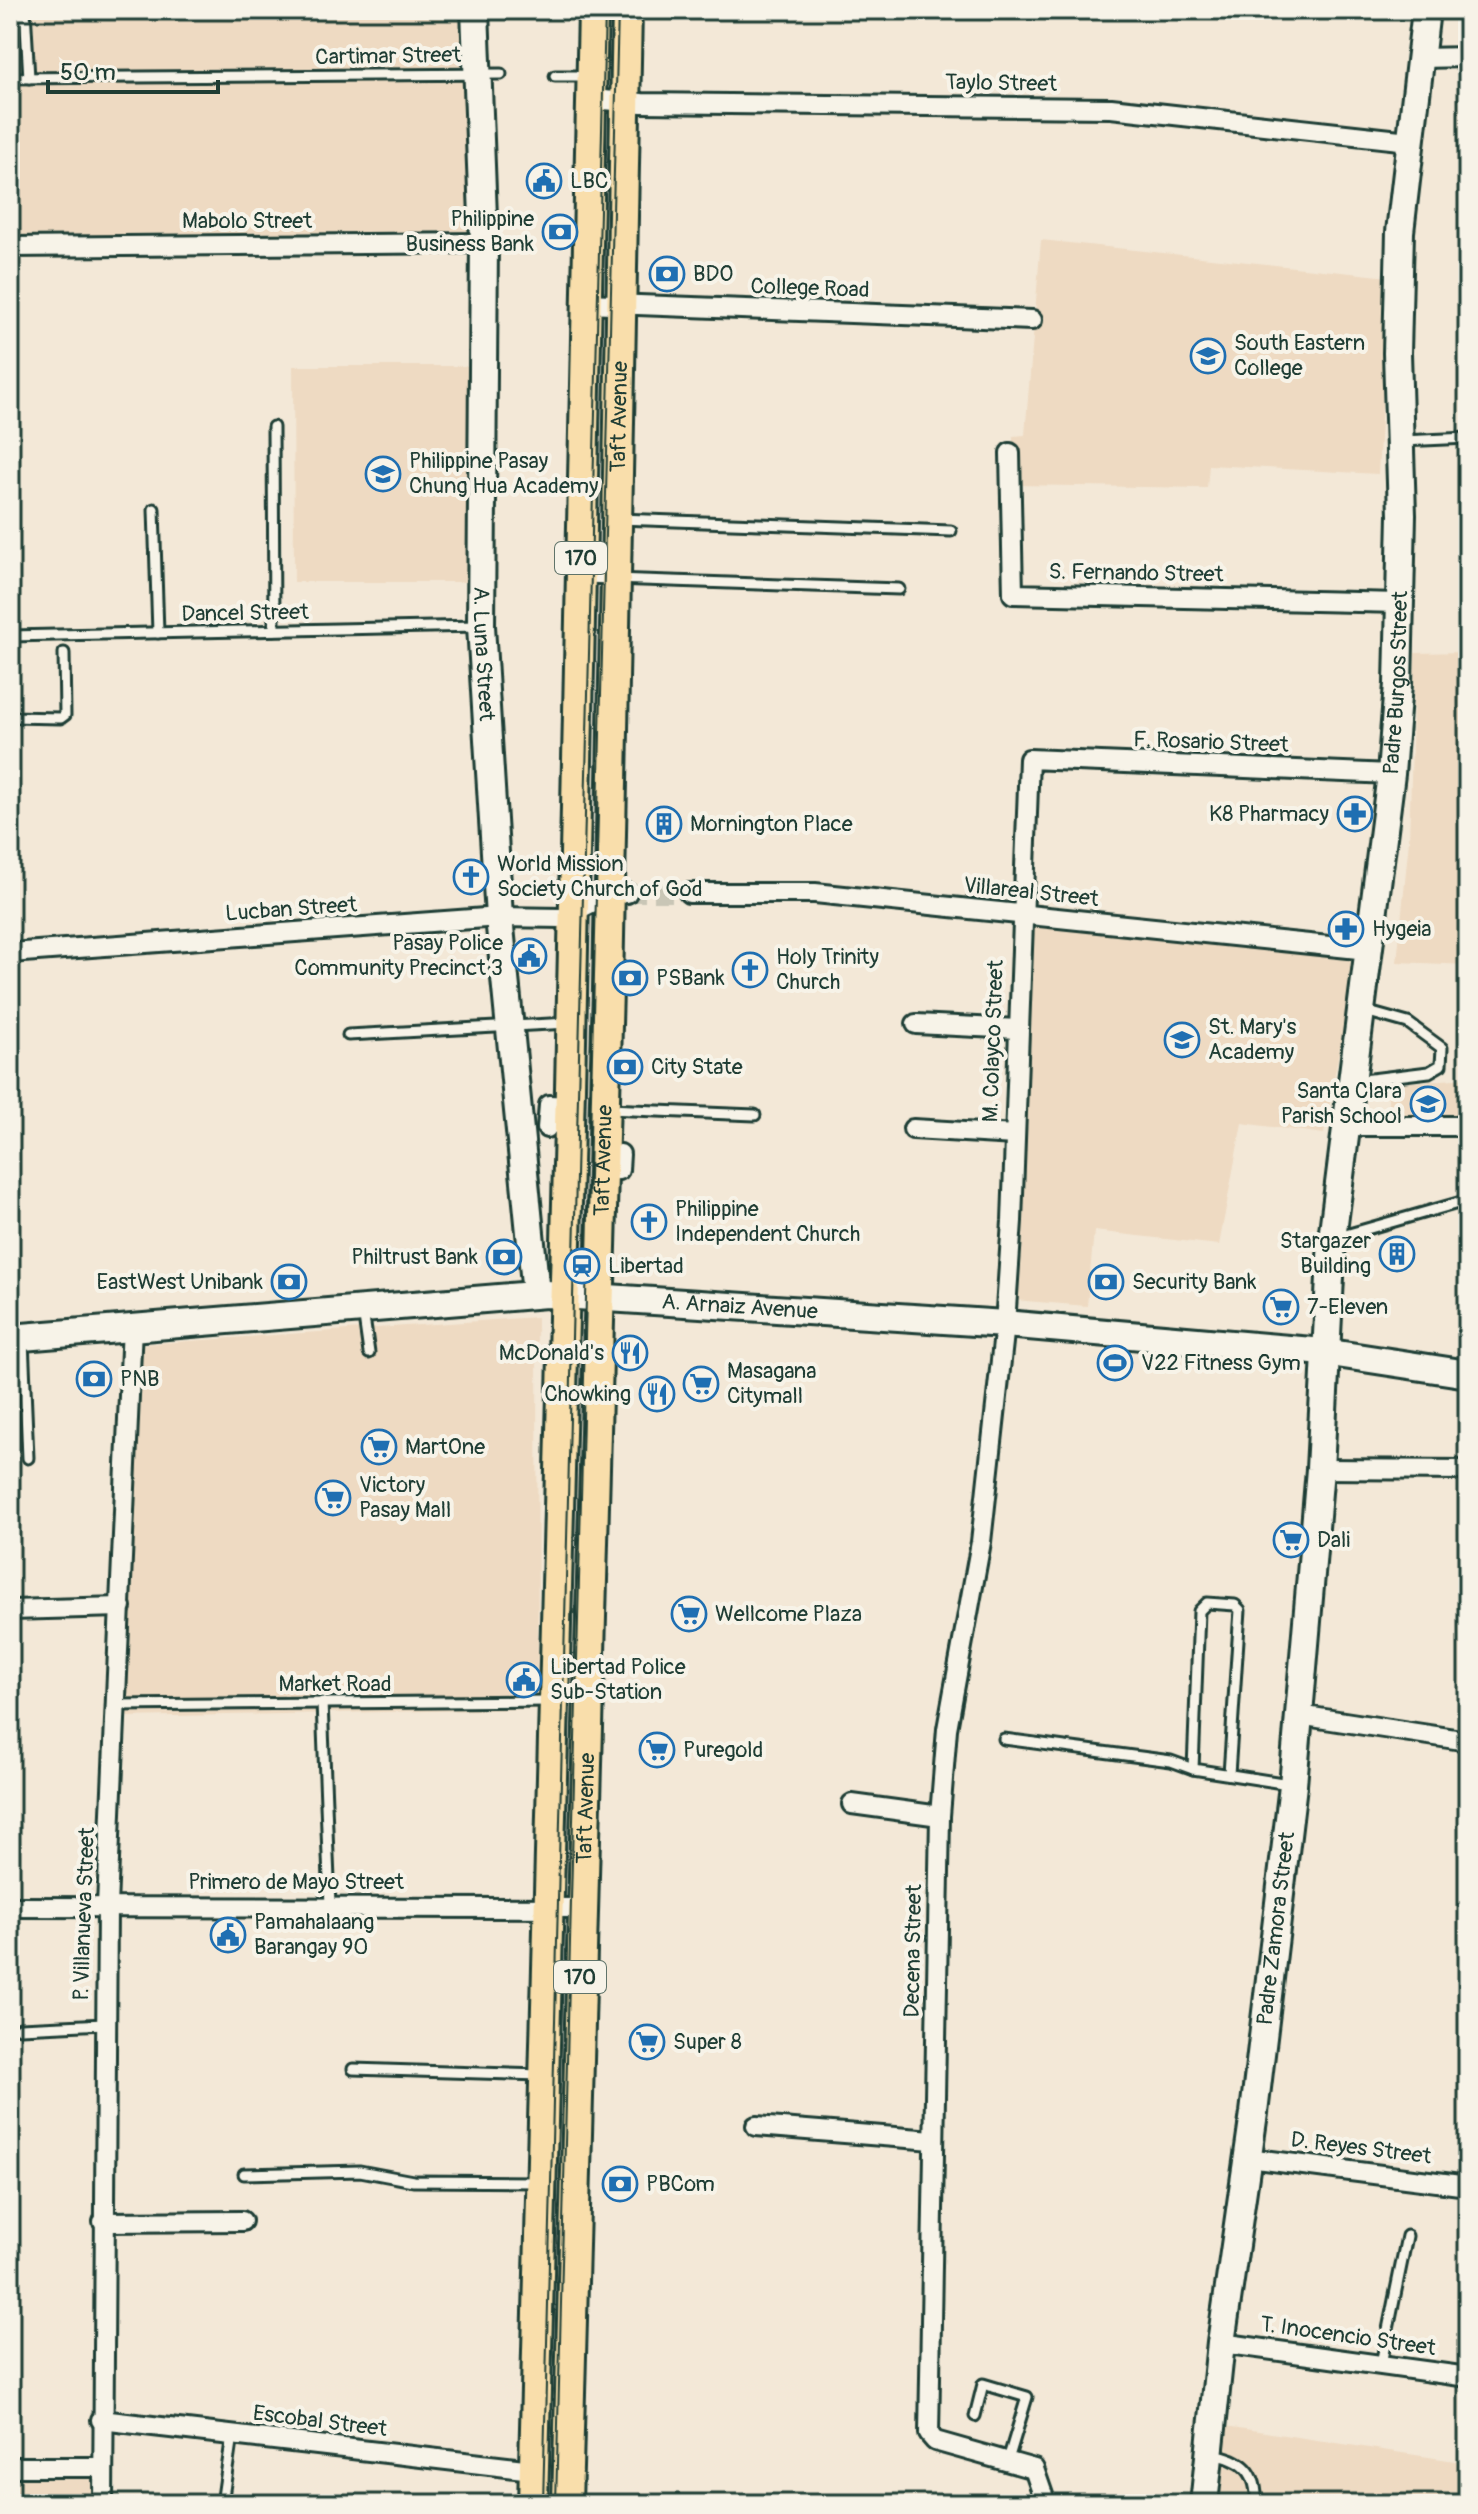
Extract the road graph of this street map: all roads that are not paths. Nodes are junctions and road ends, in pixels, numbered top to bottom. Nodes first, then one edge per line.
1 (25, 10) edge
2 (475, 10) edge
3 (593, 10) edge
4 (627, 10) edge
5 (1426, 10) edge
6 (1468, 57) edge
7 (1421, 58) junction
8 (490, 73) junction
9 (555, 76) dead end
10 (10, 78) edge
11 (29, 78) junction
12 (590, 87) junction
13 (626, 102) junction
14 (1409, 141) junction
15 (484, 243) junction
16 (10, 247) edge
17 (586, 303) junction
18 (620, 304) junction
19 (1032, 320) dead end
20 (273, 427) dead end
21 (1468, 438) edge
22 (1399, 441) junction
23 (1010, 453) dead end
24 (154, 509) dead end
25 (616, 519) junction
26 (951, 531) dead end
27 (581, 578) junction
28 (614, 579) junction
29 (899, 589) dead end
30 (1400, 603) junction
31 (481, 626) junction
32 (274, 630) junction
33 (158, 633) junction
34 (10, 636) edge
35 (64, 653) dead end
36 (10, 717) edge
37 (1029, 759) joint
38 (1391, 774) junction
39 (689, 893) tunnel mouth
40 (618, 894) junction
41 (575, 913) junction
42 (1021, 915) junction
43 (499, 917) junction
44 (1368, 950) junction
45 (10, 953) edge
46 (1361, 1010) junction
47 (572, 1023) junction
48 (916, 1024) dead end
49 (509, 1025) junction
50 (1018, 1029) junction
51 (348, 1035) dead end
52 (1351, 1081) junction
53 (570, 1106) junction
54 (605, 1109) junction
55 (755, 1115) dead end
56 (1346, 1126) junction
57 (1468, 1126) edge
58 (547, 1128) dead end
59 (913, 1129) dead end
60 (1015, 1135) junction
61 (1465, 1201) dead end
62 (1332, 1239) junction
63 (550, 1295) junction
64 (600, 1297) junction
65 (363, 1307) junction
66 (1005, 1324) junction
67 (132, 1326) junction
68 (16, 1337) edge
69 (1324, 1352) junction
70 (369, 1353) dead end
71 (1468, 1374) edge
72 (28, 1458) dead end
73 (1320, 1469) junction
74 (1468, 1470) edge
75 (121, 1607) junction
76 (10, 1610) edge
77 (554, 1701) junction
78 (322, 1702) junction
79 (116, 1705) junction
80 (1299, 1715) junction
81 (1004, 1739) dead end
82 (1468, 1741) edge
83 (1193, 1769) junction
84 (1229, 1774) junction
85 (1293, 1785) junction
86 (852, 1804) dead end
87 (940, 1816) junction
88 (107, 1906) junction
89 (330, 1906) junction
90 (549, 1906) junction
91 (10, 1907) edge
92 (582, 1908) junction
93 (105, 2024) junction
94 (20, 2028) dead end
95 (353, 2069) dead end
96 (544, 2075) junction
97 (756, 2126) dead end
98 (933, 2140) junction
99 (1248, 2158) junction
100 (244, 2174) dead end
101 (541, 2182) junction
102 (1468, 2186) edge
103 (242, 2221) dead end
104 (103, 2222) junction
105 (1407, 2236) dead end
106 (539, 2256) junction
107 (573, 2257) junction
108 (1221, 2343) junction
109 (1381, 2364) junction
110 (1468, 2377) edge
111 (975, 2416) dead end
112 (101, 2420) junction
113 (232, 2435) junction
114 (1209, 2454) junction
115 (1008, 2460) junction
116 (10, 2467) edge
117 (102, 2467) junction
118 (533, 2470) junction
119 (103, 2504) edge
120 (222, 2504) edge
121 (533, 2504) edge
122 (567, 2504) edge
123 (1042, 2504) edge
124 (1204, 2504) edge
125 (1256, 2504) edge

1 - 11 lane
2 - 8 street, A. Luna Street
3 - 12 main road, Taft Avenue / 170
4 - 13 main road, Taft Avenue / 170
5 - 7 street, Padre Burgos Street
6 - 7 street
7 - 14 street, Padre Burgos Street
8 - 11 lane, Cartimar Street
8 - 15 street, A. Luna Street
9 - 12 lane
10 - 11 lane, Cartimar Street
12 - 13 street, Taylo Street
12 - 17 main road, Taft Avenue / 170
13 - 14 street, Taylo Street
13 - 18 main road, Taft Avenue / 170
14 - 22 street, Padre Burgos Street
15 - 16 street, Mabolo Street
15 - 31 street, A. Luna Street
17 - 18 street, College Road
17 - 27 main road, Taft Avenue / 170
18 - 19 street, College Road
18 - 25 main road, Taft Avenue / 170
20 - 32 lane
21 - 22 lane
22 - 30 street, Padre Burgos Street
23 - 30 street, S. Fernando Street
24 - 33 lane
25 - 26 lane
25 - 28 main road, Taft Avenue / 170
27 - 28 lane
27 - 41 main road, Taft Avenue / 170
28 - 29 lane
28 - 40 main road, Taft Avenue / 170
30 - 38 street, Padre Burgos Street
31 - 32 lane, Dancel Street
31 - 43 street, A. Luna Street
32 - 33 lane, Dancel Street
33 - 34 lane, Dancel Street
35 - 36 lane
37 - 38 street, F. Rosario Street
37 - 42 street, M. Colayco Street
38 - 44 street, Padre Burgos Street
39 - 42 street, Villareal Street
40 - 41 street
40 - 54 main road, Taft Avenue / 170
41 - 43 street, Lucban Street
41 - 47 main road, Taft Avenue / 170
42 - 44 street, Villareal Street
42 - 50 street, M. Colayco Street
43 - 45 street, Lucban Street
43 - 49 street, A. Luna Street
44 - 46 street, Padre Burgos Street
46 - 52 street, Padre Burgos Street
46 - 52 lane
47 - 49 lane
47 - 53 main road, Taft Avenue / 170
48 - 50 street
49 - 51 lane
49 - 63 street, A. Luna Street
50 - 60 street, M. Colayco Street
52 - 56 street, Padre Burgos Street
53 - 58 street
53 - 63 main road, Taft Avenue / 170
54 - 55 lane
54 - 64 main road, Taft Avenue / 170
56 - 57 street
56 - 62 street, Padre Burgos Street
59 - 60 street
60 - 66 street, M. Colayco Street
61 - 62 lane
62 - 69 street, Padre Burgos Street
63 - 64 street, A. Arnaiz Avenue
63 - 65 street, A. Arnaiz Avenue
63 - 77 main road, Taft Avenue / 170
64 - 66 street, A. Arnaiz Avenue
64 - 92 main road, Taft Avenue / 170
65 - 67 street, A. Arnaiz Avenue
65 - 70 lane
66 - 69 street, A. Arnaiz Avenue
66 - 87 street, Decena Street
67 - 68 street, A. Arnaiz Avenue
67 - 75 street, P. Villanueva Street
68 - 72 lane
69 - 71 street, A. Arnaiz Avenue
69 - 73 street, Padre Zamora Street
73 - 74 street
73 - 80 street, Padre Zamora Street
75 - 76 street
75 - 79 street, P. Villanueva Street
77 - 78 lane, Market Road
77 - 90 main road, Taft Avenue / 170
78 - 79 lane, Market Road
78 - 89 lane
79 - 88 street, P. Villanueva Street
80 - 82 street
80 - 85 street, Padre Zamora Street
81 - 83 lane
83 - 84 lane
83 - 84 lane
84 - 85 lane
85 - 99 street, Padre Zamora Street
86 - 87 street
87 - 98 street, Decena Street
88 - 89 street, Primero de Mayo Street
88 - 91 street, Primero de Mayo Street
88 - 93 street, P. Villanueva Street
89 - 90 street, Primero de Mayo Street
90 - 92 street, Primero de Mayo Street
90 - 96 main road, Taft Avenue / 170
92 - 107 main road, Taft Avenue / 170
93 - 94 lane
93 - 104 street, P. Villanueva Street
95 - 96 lane
96 - 101 main road, Taft Avenue / 170
97 - 98 street
98 - 115 street, Decena Street
99 - 102 street, D. Reyes Street
99 - 108 street, Padre Zamora Street
100 - 101 lane
101 - 106 main road, Taft Avenue / 170
103 - 104 street
104 - 112 street, P. Villanueva Street
105 - 109 lane
106 - 107 main road
106 - 118 main road, Taft Avenue / 170
107 - 122 main road, Taft Avenue / 170
108 - 109 street, T. Inocencio Street
108 - 114 street, Padre Zamora Street
109 - 110 street, T. Inocencio Street
111 - 115 lane
112 - 113 street, Escobal Street
112 - 117 street, P. Villanueva Street
113 - 118 street, Escobal Street
113 - 120 lane
114 - 124 street, Padre Zamora Street
114 - 125 lane
115 - 123 street, Decena Street
116 - 117 street
117 - 119 street, P. Villanueva Street
118 - 121 main road, Taft Avenue / 170

